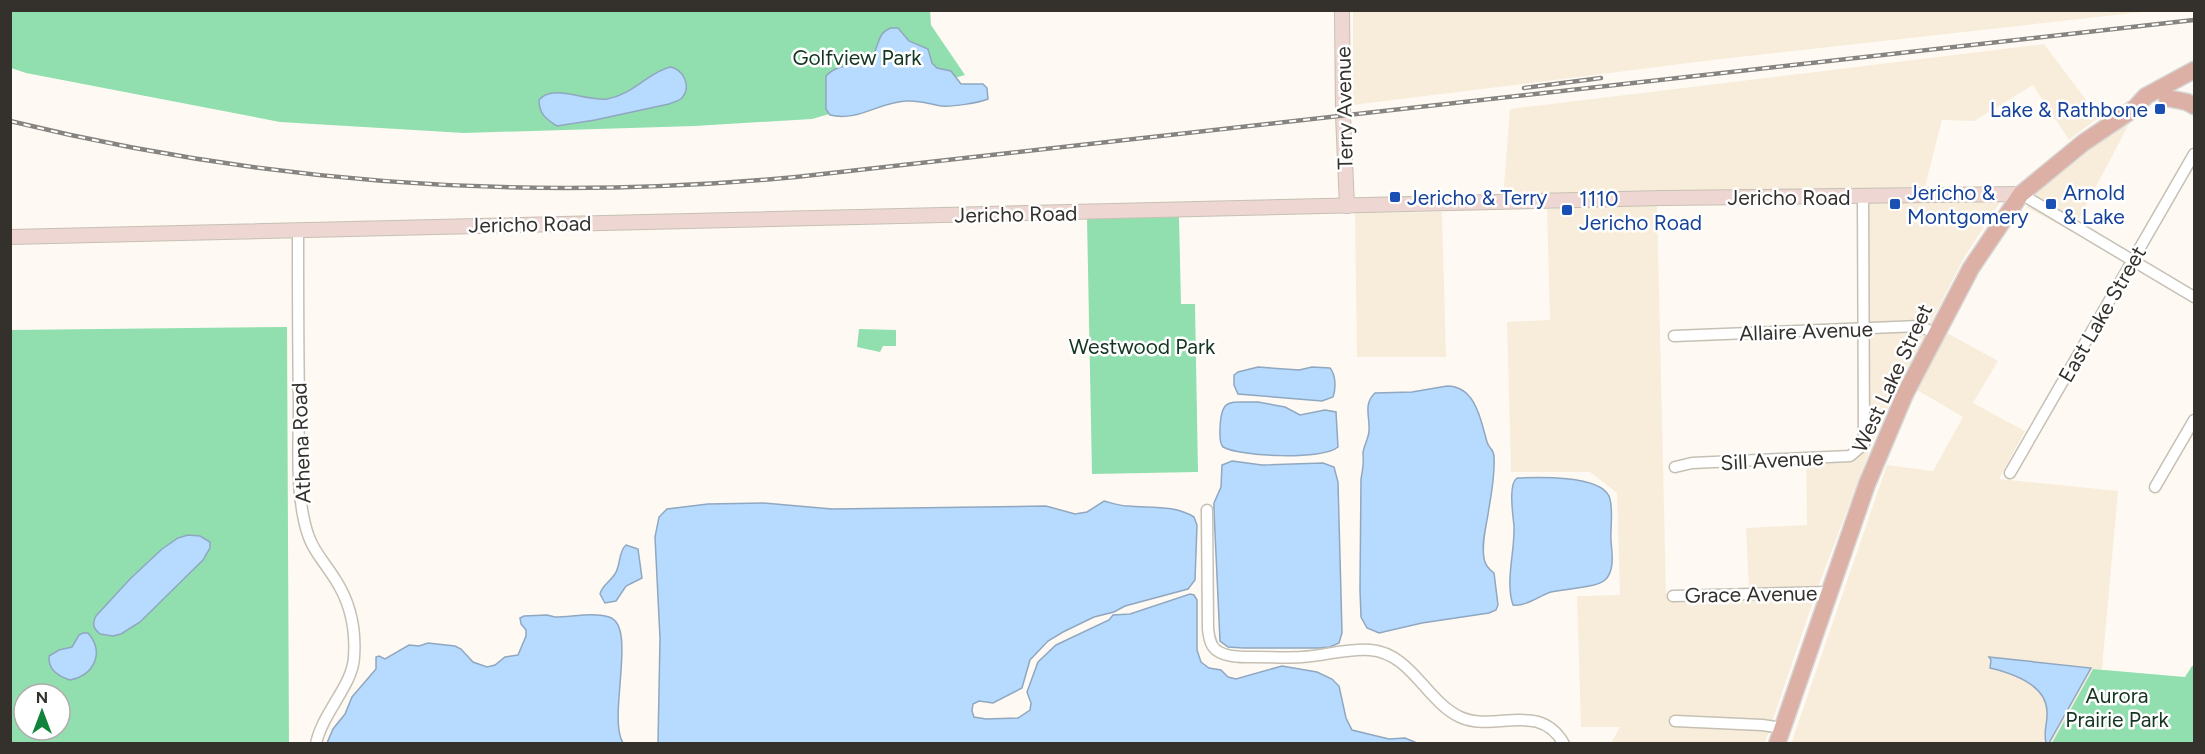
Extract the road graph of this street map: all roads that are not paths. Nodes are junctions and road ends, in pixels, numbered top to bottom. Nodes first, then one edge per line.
1 (1342, 10) edge
2 (2194, 70) edge
3 (2194, 83) edge
4 (2167, 98) junction
5 (2194, 106) edge
6 (2135, 108) junction
7 (2194, 154) edge
8 (2021, 194) junction
9 (1863, 197) junction
10 (1347, 206) junction
11 (298, 230) junction
12 (10, 237) edge
13 (2133, 261) junction
14 (2194, 297) edge
15 (1863, 329) junction
16 (1936, 334) junction
17 (1674, 336) dead end
18 (2194, 420) edge
19 (1864, 444) junction
20 (1880, 453) junction
21 (1675, 467) dead end
22 (2010, 473) dead end
23 (2155, 487) dead end
24 (1207, 510) dead end
25 (1828, 592) junction
26 (1673, 596) dead end
27 (1675, 721) dead end
28 (1780, 736) edge
29 (316, 744) edge
30 (1564, 744) edge

1 - 10 main road, Terry Avenue
2 - 6 main road, West Lake Street
3 - 4 main road, West Lake Street
4 - 5 main road
4 - 6 main road, West Lake Street
6 - 8 main road, West Lake Street
7 - 13 street, East Lake Street
8 - 9 main road, Jericho Road
8 - 13 street
8 - 16 main road, West Lake Street
9 - 10 main road, Jericho Road
9 - 15 street
10 - 11 main road, Jericho Road
11 - 12 main road, Jericho Road
11 - 29 street, Athena Road
13 - 14 street
13 - 22 street, East Lake Street
15 - 16 street, Allaire Avenue
15 - 17 street, Allaire Avenue
15 - 19 street
16 - 20 main road, West Lake Street
18 - 23 street
19 - 20 street
19 - 21 street, Sill Avenue
20 - 25 main road, West Lake Street
24 - 30 street
25 - 26 street, Grace Avenue
25 - 28 main road, West Lake Street
27 - 28 street

